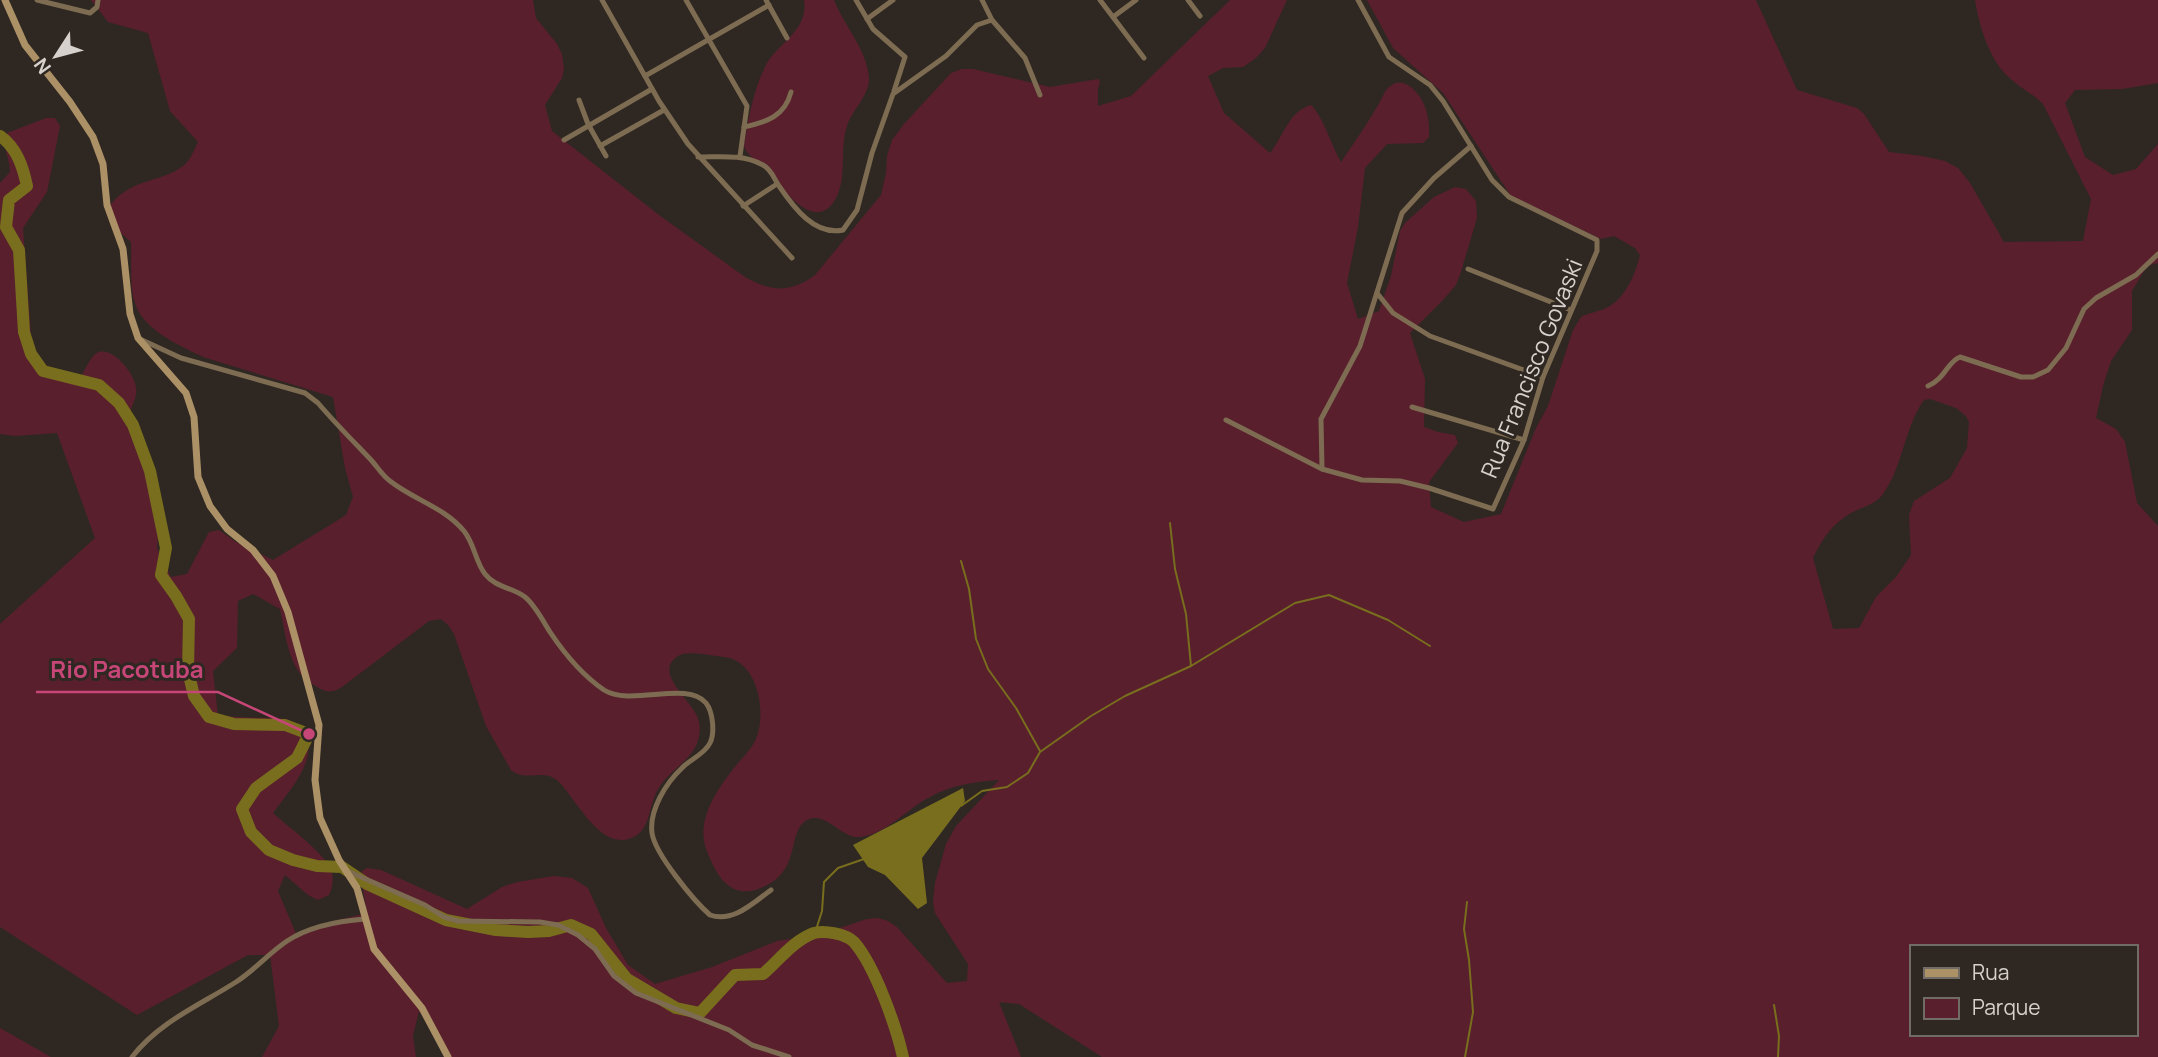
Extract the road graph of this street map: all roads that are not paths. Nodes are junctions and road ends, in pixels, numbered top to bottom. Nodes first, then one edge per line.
1 (5, 0) edge
2 (37, 0) edge
3 (98, 0) edge
4 (602, 0) edge
5 (685, 0) edge
6 (856, 0) edge
7 (893, 0) edge
8 (982, 0) edge
9 (1100, 0) edge
10 (1136, 0) edge
11 (1188, 0) edge
12 (1358, 0) edge
13 (767, 3) edge
14 (1200, 16) dead end
15 (1113, 17) junction
16 (867, 19) junction
17 (992, 20) junction
18 (787, 38) dead end
19 (709, 40) junction
20 (1144, 58) dead end
21 (645, 76) junction
22 (652, 89) junction
23 (791, 92) dead end
24 (893, 94) junction
25 (1040, 95) dead end
26 (579, 100) dead end
27 (664, 110) junction
28 (588, 124) junction
29 (744, 127) junction
30 (564, 140) dead end
31 (600, 146) junction
32 (1471, 146) junction
33 (606, 156) dead end
34 (740, 156) junction
35 (698, 157) junction
36 (777, 184) junction
37 (743, 206) junction
38 (2158, 254) edge
39 (792, 258) dead end
40 (1468, 269) dead end
41 (1377, 293) junction
42 (1571, 310) junction
43 (138, 338) junction
44 (1543, 377) junction
45 (1928, 386) dead end
46 (1412, 407) dead end
47 (1226, 420) dead end
48 (1524, 440) junction
49 (1322, 469) junction
50 (345, 870) junction
51 (771, 890) dead end
52 (365, 919) junction
53 (132, 1057) edge
54 (448, 1057) edge
55 (789, 1057) edge

1 - 43 street
2 - 3 street
4 - 21 street
5 - 19 street
6 - 16 street
7 - 16 street
8 - 17 street
9 - 15 street
10 - 15 street
11 - 14 street
12 - 32 street
13 - 18 street
13 - 19 street
15 - 20 street
16 - 24 street
17 - 24 street
17 - 25 street
19 - 21 street
19 - 29 street
21 - 22 street
22 - 27 street
22 - 28 street
23 - 29 street
24 - 36 street
26 - 28 street
27 - 31 street
27 - 35 street
28 - 30 street
28 - 31 street
29 - 34 street
31 - 33 street
32 - 41 street
32 - 42 street, Rua Francisco Govaski
34 - 35 street
34 - 36 street
35 - 37 street
36 - 37 street
37 - 39 street
38 - 45 street
40 - 42 street
41 - 44 street
41 - 49 street
42 - 44 street, Rua Francisco Govaski
43 - 50 street
43 - 51 street
44 - 48 street, Rua Francisco Govaski
46 - 48 street
47 - 49 street
48 - 49 street, Rua Francisco Govaski
50 - 52 street
50 - 55 street
52 - 53 street
52 - 54 street

